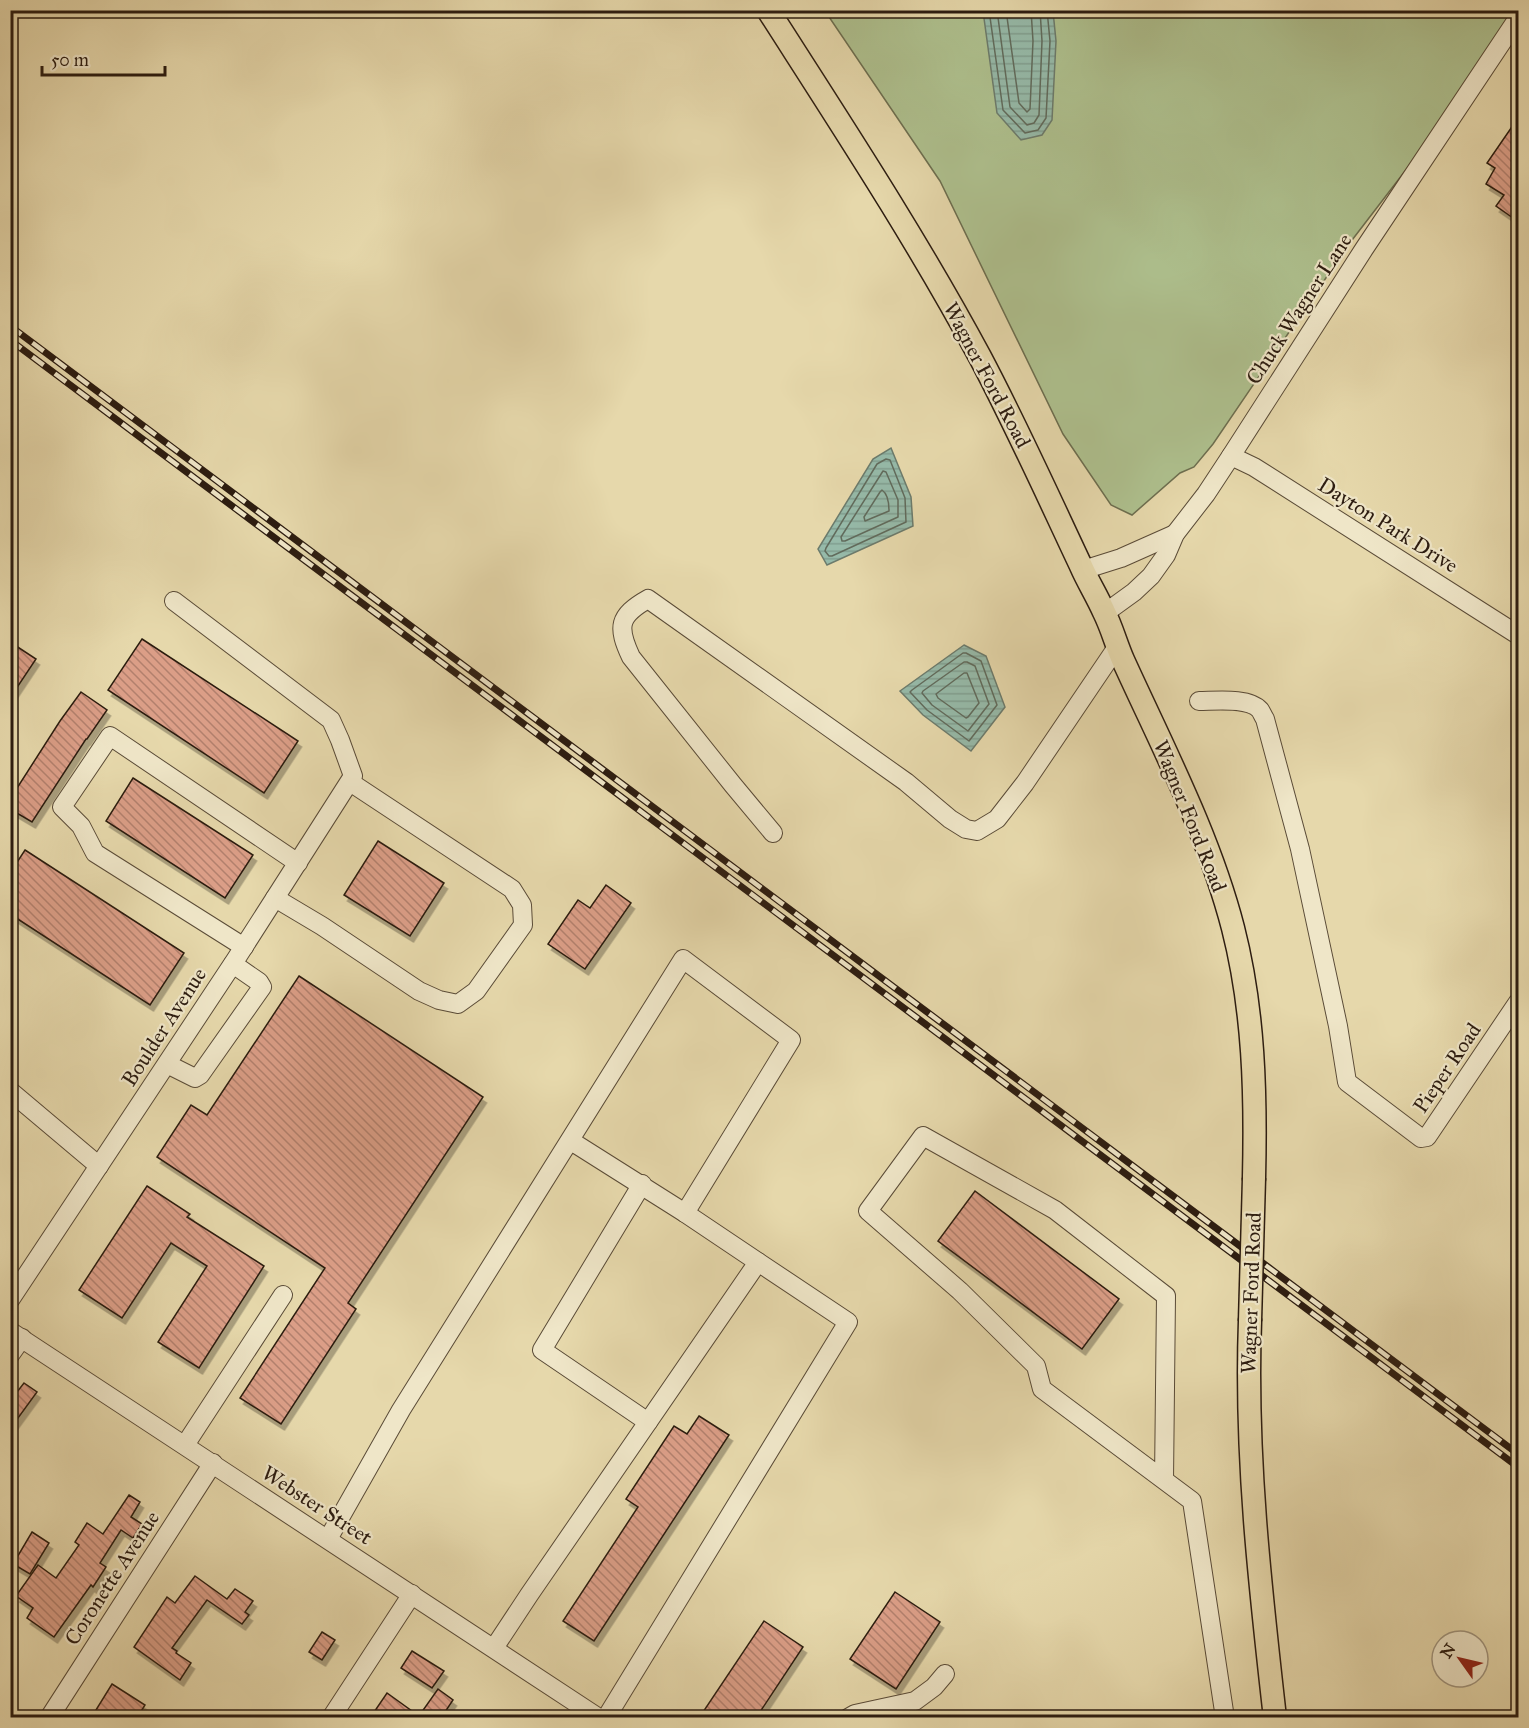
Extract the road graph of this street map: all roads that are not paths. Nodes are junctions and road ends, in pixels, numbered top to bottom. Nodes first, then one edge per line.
1 (768, 10) edge
2 (1518, 18) edge
3 (1231, 456) junction
4 (1175, 534) junction
5 (1083, 570) junction
6 (174, 601) dead end
7 (1105, 613) junction
8 (1518, 635) edge
9 (1118, 647) junction
10 (1199, 701) dead end
11 (351, 779) junction
12 (773, 833) dead end
13 (298, 863) junction
14 (275, 898) junction
15 (244, 947) junction
16 (233, 964) junction
17 (1518, 1002) edge
18 (167, 1064) junction
19 (10, 1091) edge
20 (570, 1141) junction
21 (99, 1166) junction
22 (642, 1184) junction
23 (685, 1213) junction
24 (758, 1262) junction
25 (284, 1295) dead end
26 (10, 1300) edge
27 (16, 1334) edge
28 (10, 1355) edge
29 (648, 1422) junction
30 (185, 1445) junction
31 (213, 1463) junction
32 (1164, 1480) junction
33 (328, 1539) junction
34 (412, 1594) junction
35 (494, 1648) junction
36 (945, 1674) dead end
37 (50, 1718) edge
38 (331, 1718) edge
39 (599, 1718) edge
40 (606, 1718) edge
41 (848, 1718) edge
42 (1225, 1718) edge
43 (1275, 1718) edge

1 - 5 main road, Wagner Ford Road
2 - 3 street, Chuck Wagner Lane
3 - 4 street, Chuck Wagner Lane
3 - 8 street, Dayton Park Drive
4 - 5 street
4 - 7 street, Chuck Wagner Lane
5 - 7 main road, Wagner Ford Road
6 - 11 street
7 - 9 main road, Wagner Ford Road
9 - 12 street
9 - 43 main road, Wagner Ford Road, bridge
10 - 17 street, Pieper Road
11 - 13 street, Boulder Avenue
11 - 14 street
13 - 14 street, Boulder Avenue
13 - 15 street
14 - 15 street, Boulder Avenue
15 - 16 street, Boulder Avenue
16 - 18 street, Boulder Avenue
16 - 18 street
18 - 21 street, Boulder Avenue
19 - 21 street
20 - 22 street
20 - 23 street
20 - 33 street
21 - 26 street, Boulder Avenue
22 - 23 street
22 - 29 street
23 - 24 street
24 - 29 street
24 - 40 street
25 - 30 street
27 - 28 street
27 - 30 street, Webster Street
29 - 35 street
30 - 31 street, Webster Street
31 - 33 street, Webster Street
31 - 37 street, Coronette Avenue
32 - 32 street
32 - 42 street
33 - 34 street, Webster Street
34 - 35 street, Webster Street
34 - 38 street
35 - 39 street, Webster Street
36 - 41 street

